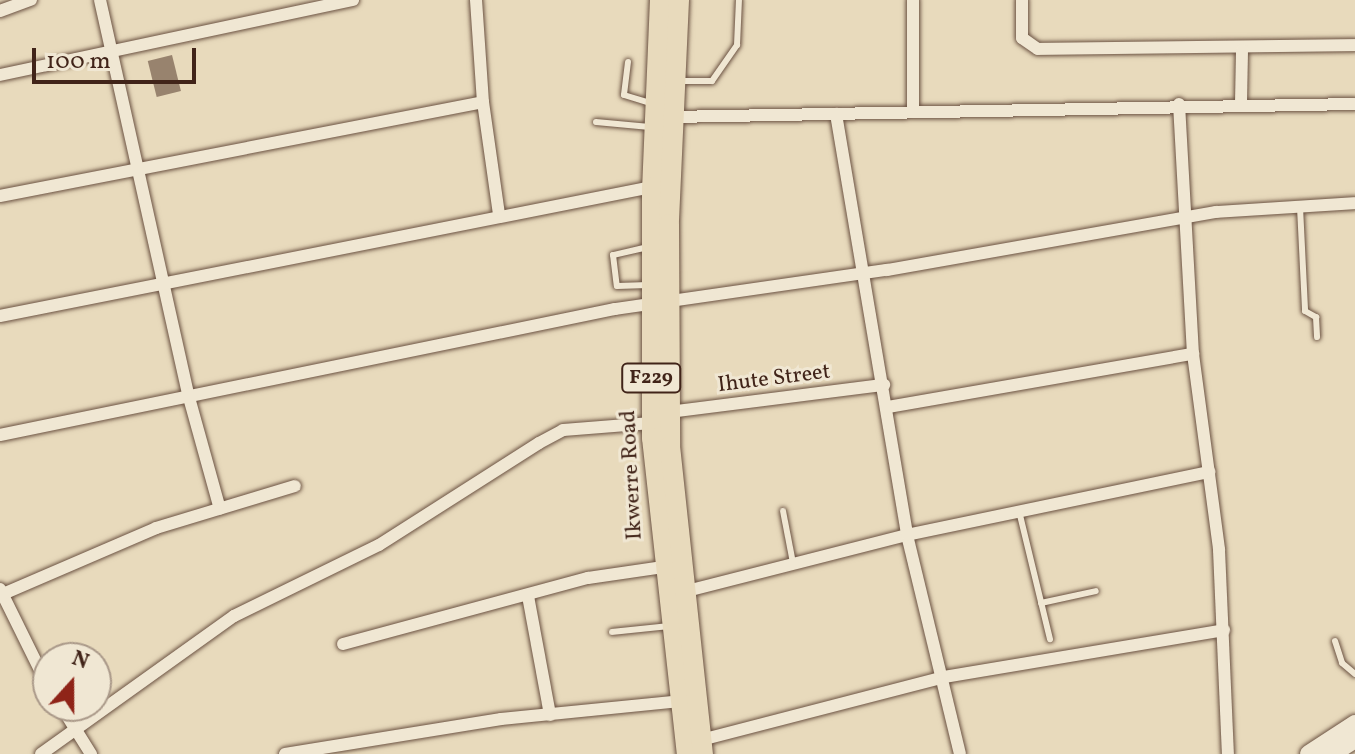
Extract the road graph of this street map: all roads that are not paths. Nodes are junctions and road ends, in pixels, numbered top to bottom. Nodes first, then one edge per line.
1 (31, 0) edge
2 (100, 0) edge
3 (353, 0) edge
4 (476, 0) edge
5 (660, 0) edge
6 (679, 0) edge
7 (739, 0) edge
8 (913, 0) edge
9 (1022, 0) edge
10 (0, 11) edge
11 (1355, 45) edge
12 (1242, 50) junction
13 (112, 51) junction
14 (628, 62) dead end
15 (0, 75) edge
16 (673, 81) junction
17 (483, 102) junction
18 (1241, 103) junction
19 (654, 104) junction
20 (1179, 104) junction
21 (1355, 104) edge
22 (913, 112) junction
23 (836, 114) junction
24 (596, 122) dead end
25 (662, 122) junction
26 (141, 171) junction
27 (652, 187) junction
28 (0, 196) edge
29 (1355, 203) edge
30 (1300, 207) junction
31 (499, 215) junction
32 (1187, 217) junction
33 (651, 246) junction
34 (864, 274) junction
35 (650, 285) junction
36 (163, 286) junction
37 (659, 305) junction
38 (0, 316) edge
39 (1317, 337) dead end
40 (1193, 354) junction
41 (884, 385) junction
42 (188, 394) junction
43 (888, 407) junction
44 (661, 418) junction
45 (0, 435) edge
46 (1209, 472) junction
47 (295, 486) dead end
48 (220, 509) junction
49 (783, 511) dead end
50 (1019, 511) junction
51 (907, 535) junction
52 (793, 563) junction
53 (663, 567) junction
54 (1096, 591) dead end
55 (1, 592) edge
56 (683, 592) junction
57 (528, 596) junction
58 (1041, 603) junction
59 (669, 626) junction
60 (1224, 630) junction
61 (612, 632) dead end
62 (1050, 639) dead end
63 (1335, 641) dead end
64 (343, 644) dead end
65 (32, 654) edge
66 (1355, 674) edge
67 (944, 677) junction
68 (680, 701) junction
69 (550, 715) junction
70 (71, 722) edge
71 (1355, 724) edge
72 (76, 729) junction
73 (1355, 739) edge
74 (697, 749) edge
75 (41, 754) edge
76 (91, 754) edge
77 (285, 754) edge
78 (960, 754) edge
79 (1228, 754) edge
80 (1309, 754) edge
81 (1332, 754) edge

1 - 10 street
2 - 13 street
3 - 13 street
4 - 17 street
5 - 19 main road, Ikwerre Road / F229
6 - 16 main road, Ikwerre Road / F229
7 - 16 lane
8 - 22 street
9 - 12 street
11 - 12 street
12 - 18 street
13 - 15 street
13 - 26 street
14 - 19 lane
16 - 25 main road, Ikwerre Road / F229
17 - 26 street
17 - 31 street
18 - 20 street
18 - 21 street
19 - 25 main road, Ikwerre Road / F229
20 - 22 street
20 - 32 street
22 - 23 street
23 - 25 street
23 - 34 street
24 - 25 lane
25 - 27 main road, Ikwerre Road / F229
25 - 37 main road, Ikwerre Road / F229
26 - 28 street
26 - 36 street
27 - 31 street
27 - 33 main road, Ikwerre Road / F229
29 - 30 street
30 - 32 street
30 - 39 lane
31 - 36 street
32 - 34 street
32 - 40 street
33 - 35 main road, Ikwerre Road / F229
33 - 35 lane
34 - 37 street
34 - 41 street
35 - 37 main road, Ikwerre Road / F229
36 - 38 street
36 - 42 street
37 - 42 street
37 - 44 main road, Ikwerre Road / F229
40 - 43 street
40 - 46 street
41 - 43 street
41 - 44 street, Ihute Street
42 - 45 street
42 - 48 street
43 - 51 street
44 - 53 main road, Ikwerre Road / F229
44 - 56 main road, Ikwerre Road / F229
44 - 72 street, Ihute Street
46 - 50 street
46 - 60 street
47 - 48 street
48 - 55 street
49 - 52 lane
50 - 51 street
50 - 58 lane
51 - 52 street
51 - 67 street
52 - 56 street
53 - 57 street
53 - 59 main road, Ikwerre Road / F229
54 - 58 lane
55 - 65 street
56 - 74 main road, Ikwerre Road / F229
57 - 64 street
57 - 69 street
58 - 62 lane
59 - 61 lane
59 - 68 main road, Ikwerre Road / F229
60 - 67 street
60 - 79 street
63 - 66 lane
67 - 74 street
67 - 78 street
68 - 69 street
68 - 74 main road, Ikwerre Road / F229
69 - 77 street
70 - 72 street
71 - 80 street
72 - 75 street, Ihute Street
72 - 76 street
73 - 81 street

